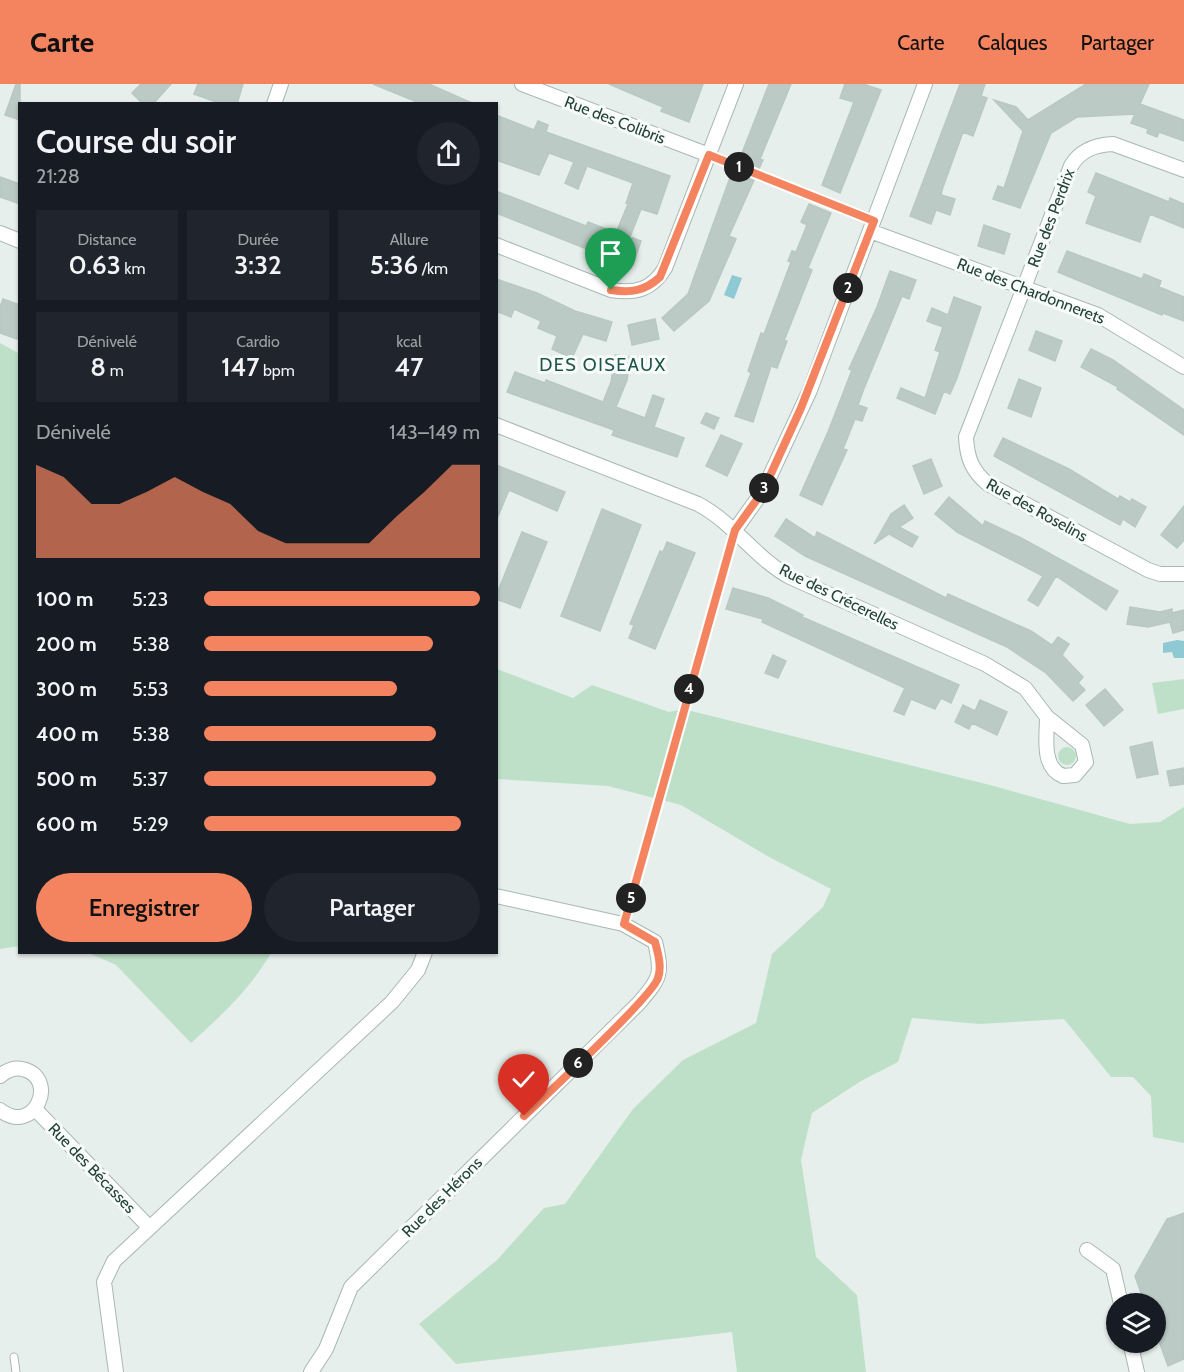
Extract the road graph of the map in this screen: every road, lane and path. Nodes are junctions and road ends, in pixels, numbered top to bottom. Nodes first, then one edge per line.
1 (281, 84) edge
2 (522, 84) edge
3 (736, 84) edge
4 (925, 84) edge
5 (275, 102) edge
6 (709, 155) junction
7 (1184, 170) edge
8 (872, 226) junction
9 (0, 233) edge
10 (18, 240) edge
11 (498, 247) edge
12 (1024, 287) junction
13 (1184, 367) edge
14 (498, 426) edge
15 (735, 530) junction
16 (1184, 574) edge
17 (1047, 717) dead end
18 (498, 896) edge
19 (624, 924) junction
20 (423, 954) edge
21 (0, 1076) edge
22 (35, 1109) junction
23 (0, 1110) edge
24 (149, 1227) junction
25 (1087, 1250) dead end
26 (1118, 1293) edge
27 (1133, 1353) edge
28 (14, 1357) dead end
29 (16, 1372) edge
30 (116, 1372) edge
31 (311, 1372) edge
32 (1137, 1372) edge

1 - 5 street
2 - 6 street, Rue des Colibris
3 - 6 street
4 - 8 street
6 - 8 path
6 - 11 street
7 - 12 street, Rue des Perdrix
8 - 12 street, Rue des Chardonnerets
8 - 15 street
9 - 10 street
12 - 13 street, Rue des Chardonnerets
12 - 16 street, Rue des Roselins
14 - 15 street, Rue des Crécerelles
15 - 17 street, Rue des Crécerelles
15 - 19 path
18 - 19 street, Rue des Hérons
19 - 31 street, Rue des Hérons
20 - 24 street
21 - 22 street, Rue des Bécasses
22 - 23 street, Rue des Bécasses
22 - 24 street, Rue des Bécasses
24 - 30 street
25 - 26 street
27 - 32 street
28 - 29 lane

